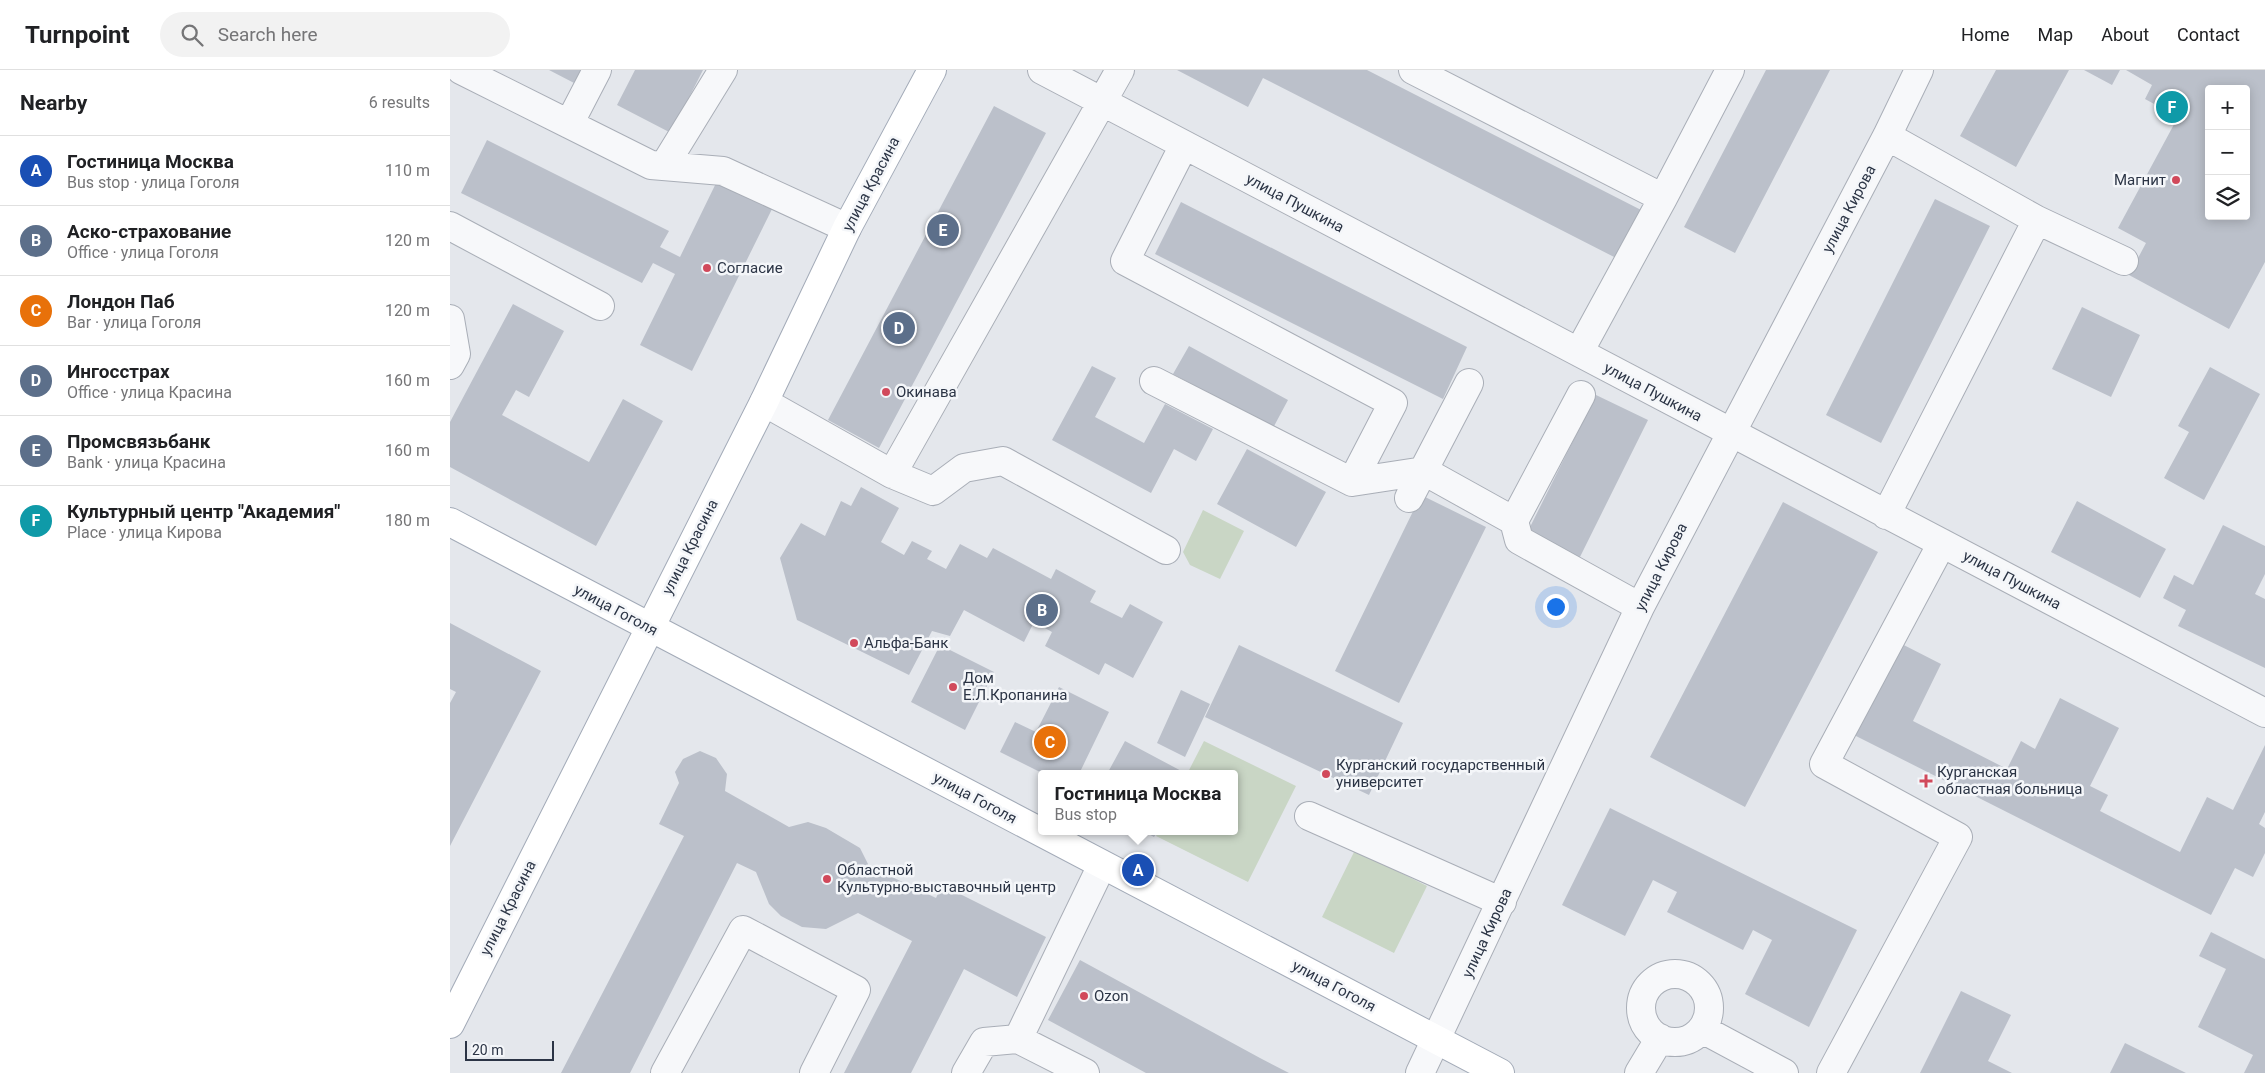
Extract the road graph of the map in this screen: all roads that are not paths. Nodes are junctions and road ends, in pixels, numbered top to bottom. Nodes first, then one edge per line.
1 (461, 70) edge
2 (597, 70) edge
3 (723, 70) edge
4 (932, 70) edge
5 (1042, 70) edge
6 (1120, 70) edge
7 (1413, 70) edge
8 (1730, 70) edge
9 (1919, 70) edge
10 (1102, 102) junction
11 (569, 124) junction
12 (1887, 136) junction
13 (1184, 145) junction
14 (664, 166) junction
15 (1663, 198) junction
16 (2037, 220) junction
17 (450, 226) edge
18 (847, 228) junction
19 (2124, 261) dead end
20 (600, 306) dead end
21 (450, 319) edge
22 (1579, 352) junction
23 (452, 357) edge
24 (1154, 382) dead end
25 (1469, 383) dead end
26 (1581, 395) dead end
27 (764, 402) junction
28 (1730, 432) junction
29 (1424, 471) junction
30 (892, 474) junction
31 (1352, 482) junction
32 (1409, 498) dead end
33 (1886, 515) junction
34 (1514, 521) junction
35 (450, 522) edge
36 (1932, 538) junction
37 (1166, 550) dead end
38 (1640, 607) junction
39 (649, 628) junction
40 (2265, 713) edge
41 (1308, 816) dead end
42 (1038, 832) edge
43 (1045, 835) edge
44 (1102, 865) junction
45 (1502, 902) junction
46 (452, 1016) edge
47 (1702, 1029) junction
48 (1660, 1038) junction
49 (1018, 1039) junction
50 (1437, 1040) junction
51 (665, 1073) edge
52 (814, 1073) edge
53 (966, 1073) edge
54 (1085, 1073) edge
55 (1420, 1073) edge
56 (1500, 1073) edge
57 (1639, 1073) edge
58 (1784, 1073) edge
59 (1831, 1073) edge

1 - 11 street
2 - 11 street
3 - 14 street
4 - 18 main road, улица Красина
5 - 10 street, улица Пушкина
6 - 10 street
7 - 15 street
8 - 15 street
9 - 12 street, улица Кирова
10 - 13 street, улица Пушкина
10 - 30 street
11 - 14 street
12 - 16 street
12 - 28 street, улица Кирова
13 - 22 street, улица Пушкина
13 - 31 street
14 - 18 street
15 - 22 street
16 - 19 street
16 - 33 street
17 - 20 street
18 - 27 main road, улица Красина
21 - 23 street
22 - 28 street, улица Пушкина
24 - 31 street
25 - 29 street
26 - 34 street
27 - 30 street
27 - 39 main road, улица Красина
28 - 33 street, улица Пушкина
28 - 38 street, улица Кирова
29 - 31 street
29 - 32 street
29 - 34 street
30 - 37 street
33 - 36 street, улица Пушкина
34 - 38 street
35 - 39 main road, улица Гоголя
36 - 40 street, улица Пушкина
36 - 59 street
38 - 45 street, улица Кирова
39 - 42 main road, улица Гоголя
39 - 46 main road, улица Красина
41 - 45 street
43 - 44 main road, улица Гоголя
44 - 49 street
44 - 50 main road, улица Гоголя
45 - 50 street, улица Кирова
47 - 48 street
47 - 48 street
47 - 58 street
48 - 57 street
49 - 53 street
49 - 54 street
50 - 55 street, улица Кирова
50 - 56 main road, улица Гоголя
51 - 52 street

